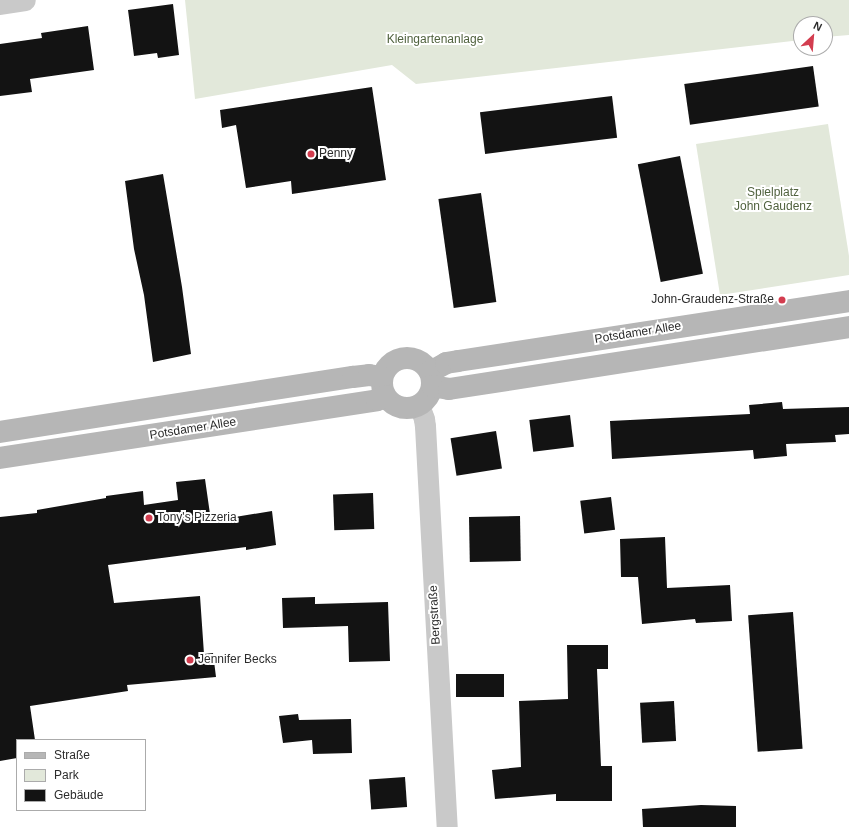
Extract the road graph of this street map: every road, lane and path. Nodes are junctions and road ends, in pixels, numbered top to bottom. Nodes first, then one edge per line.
1 (25, 0) edge
2 (0, 4) edge
3 (849, 301) edge
4 (849, 327) edge
5 (431, 379) junction
6 (383, 387) junction
7 (419, 405) junction
8 (0, 432) edge
9 (0, 458) edge
10 (447, 827) edge

1 - 2 street
3 - 5 street, Potsdamer Allee
4 - 5 street
5 - 6 street
5 - 7 street
6 - 7 street
6 - 8 street
6 - 9 street, Potsdamer Allee
7 - 10 street, Bergstraße

